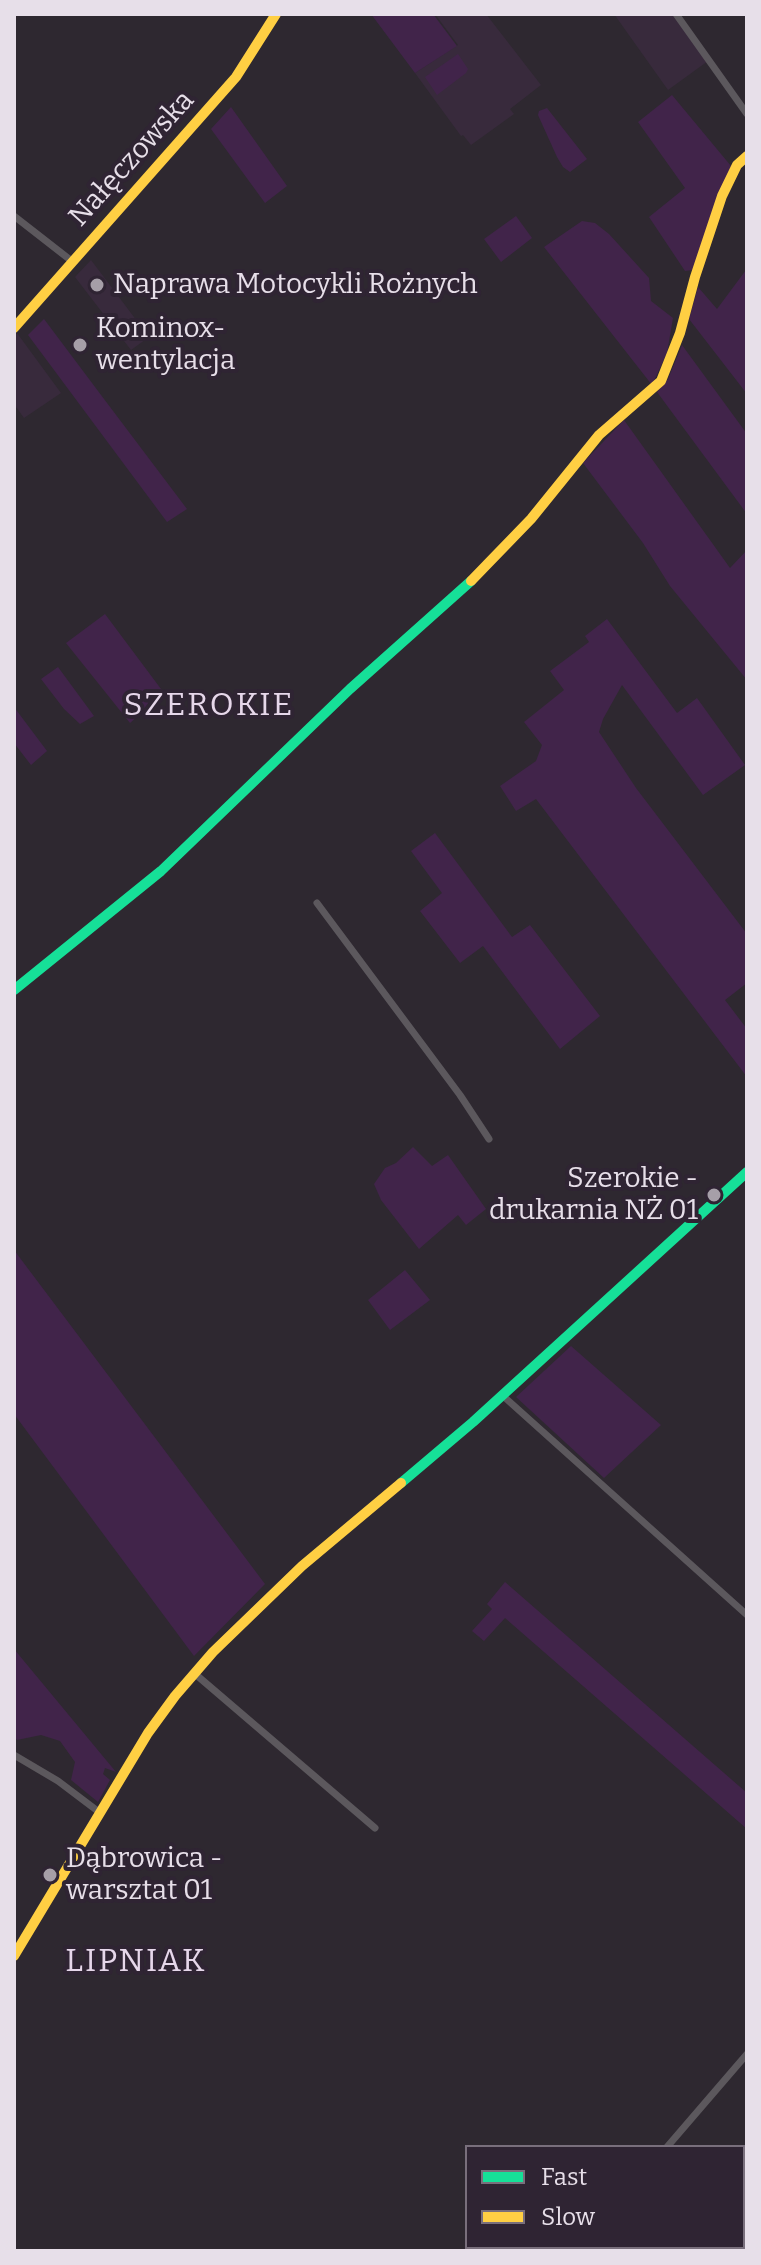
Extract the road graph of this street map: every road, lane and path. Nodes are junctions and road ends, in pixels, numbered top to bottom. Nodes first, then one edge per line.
1 (276, 14) edge
2 (676, 14) edge
3 (747, 114) edge
4 (747, 156) edge
5 (14, 216) edge
6 (73, 262) junction
7 (14, 328) edge
8 (317, 903) dead end
9 (14, 990) edge
10 (489, 1139) dead end
11 (747, 1172) edge
12 (502, 1395) junction
13 (747, 1615) edge
14 (194, 1673) junction
15 (14, 1755) edge
16 (99, 1812) junction
17 (375, 1828) dead end
18 (14, 1956) edge
19 (747, 2054) edge
20 (669, 2145) edge

1 - 6 street, Nałęczowska
2 - 3 street
4 - 9 street
5 - 6 street
6 - 7 street, Nałęczowska
8 - 10 street
11 - 12 street
12 - 13 street
12 - 14 street
14 - 16 street
14 - 17 street
15 - 16 street
16 - 18 street
19 - 20 street

